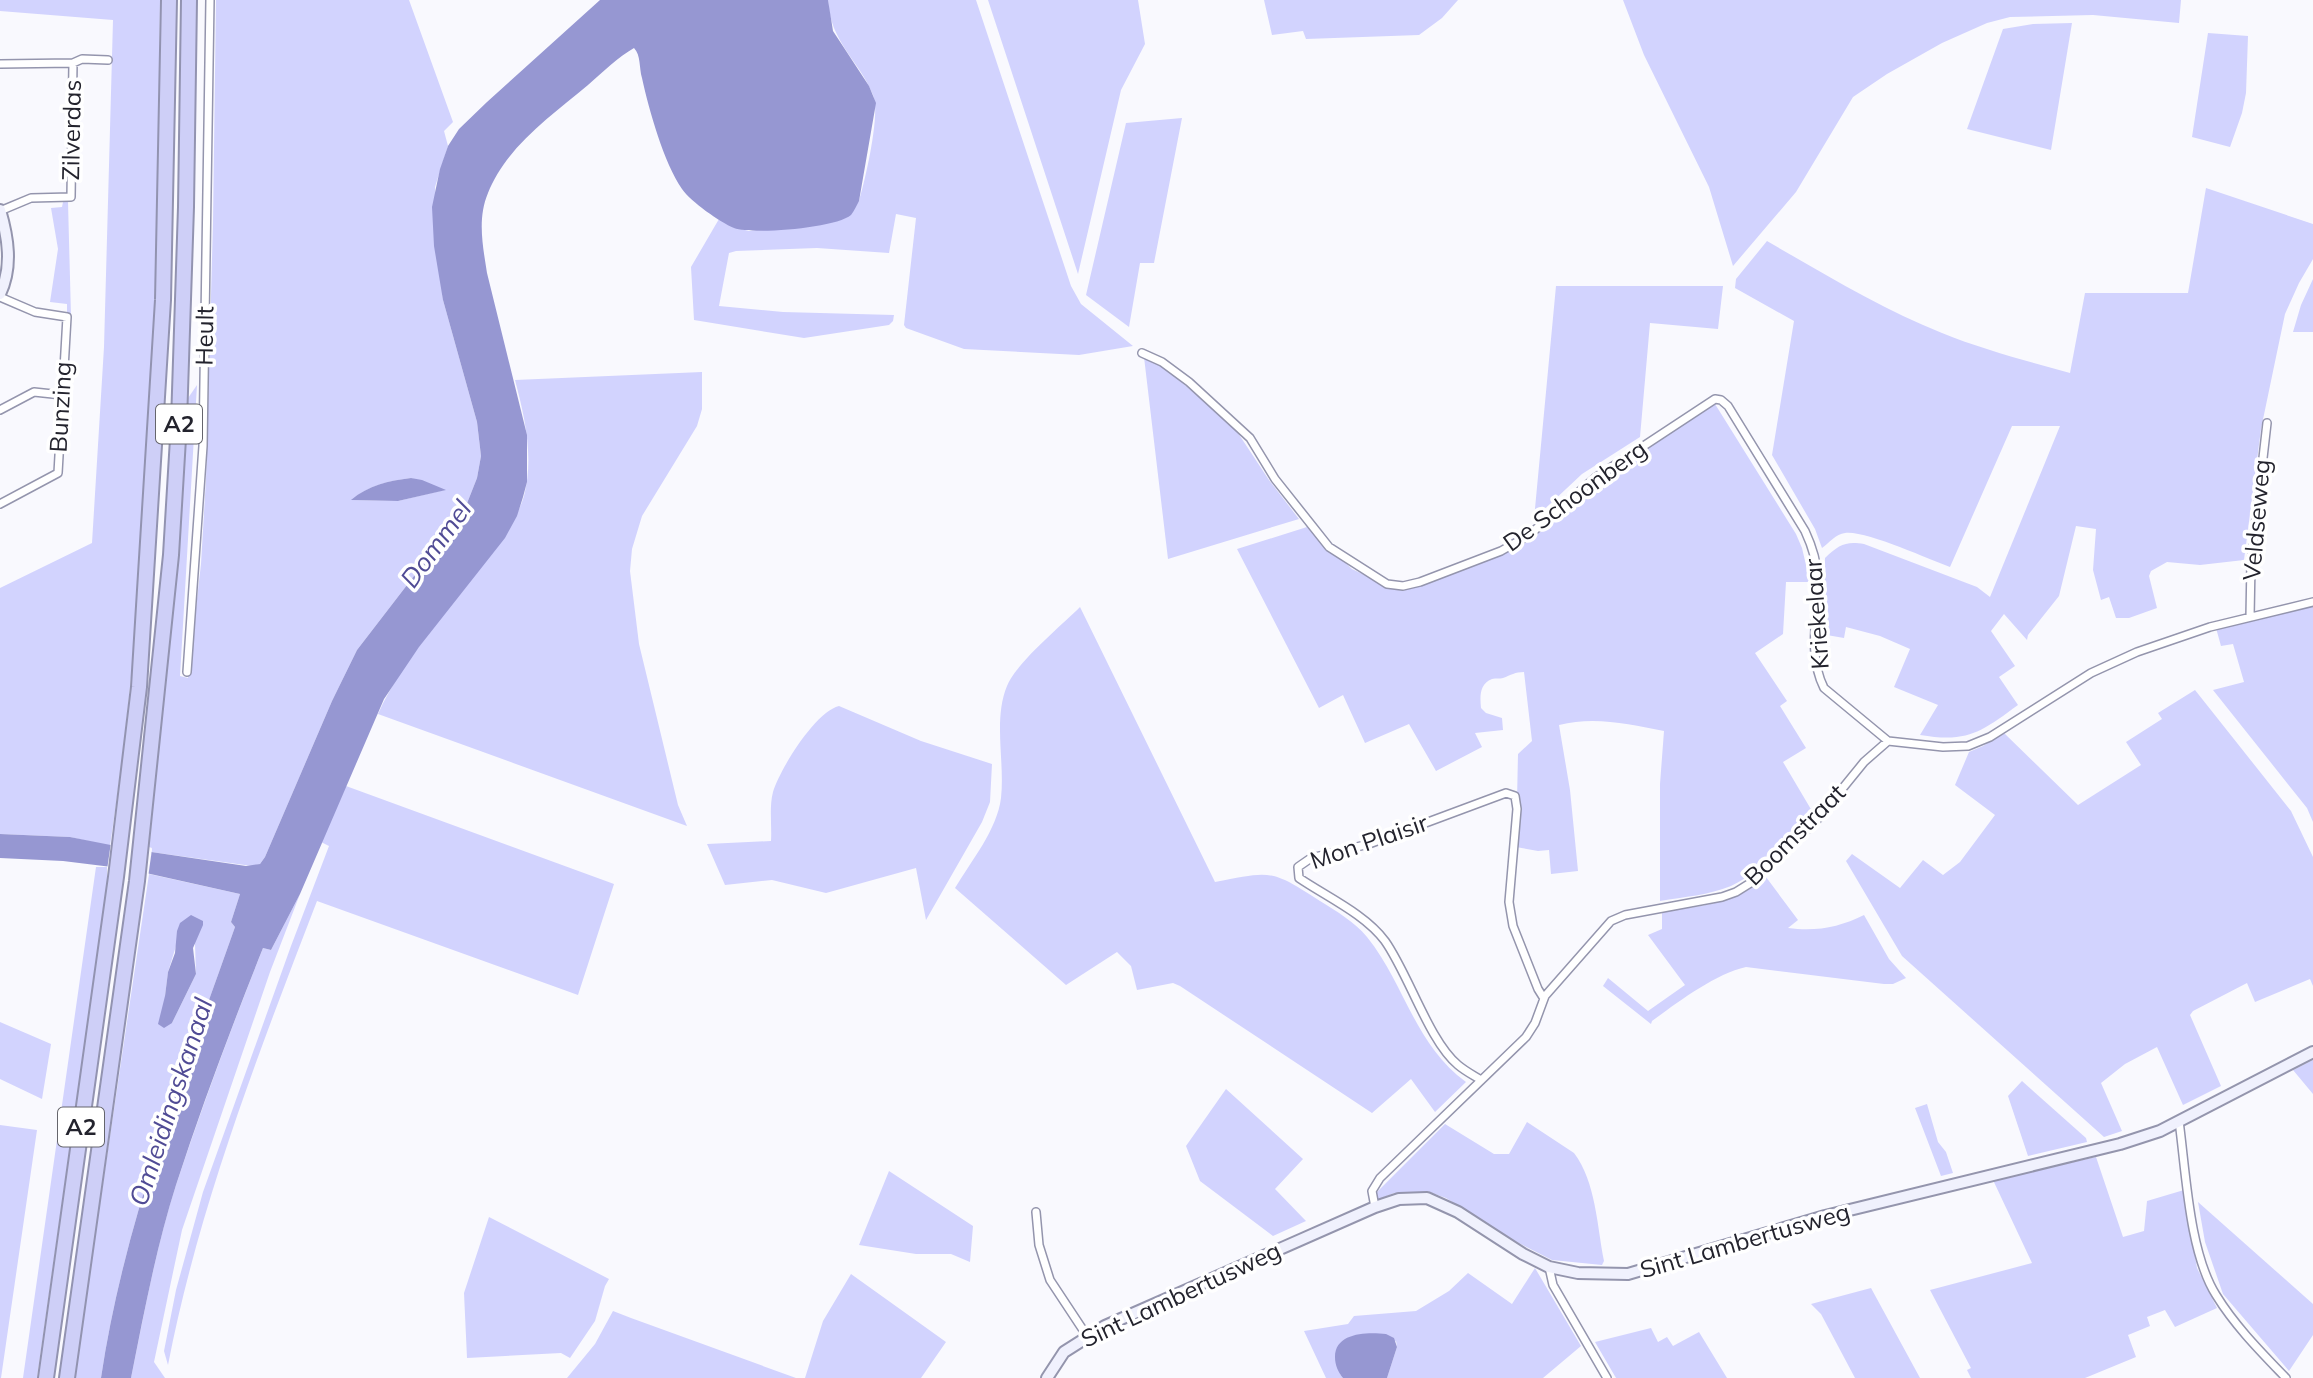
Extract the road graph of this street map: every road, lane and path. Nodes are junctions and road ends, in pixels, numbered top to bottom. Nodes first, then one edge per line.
1 (169, 0) edge
2 (189, 0) edge
3 (210, 0) edge
4 (108, 60) dead end
5 (73, 63) junction
6 (0, 64) edge
7 (0, 210) edge
8 (0, 296) edge
9 (1142, 353) dead end
10 (62, 395) junction
11 (1721, 400) joint
12 (0, 410) edge
13 (2267, 423) dead end
14 (0, 504) edge
15 (2313, 602) edge
16 (2250, 617) junction
17 (187, 672) dead end
18 (1888, 741) junction
19 (1545, 996) junction
20 (2313, 1052) edge
21 (1481, 1080) junction
22 (2179, 1121) junction
23 (1375, 1207) junction
24 (1036, 1212) dead end
25 (1549, 1267) junction
26 (1087, 1336) junction
27 (46, 1378) edge
28 (67, 1378) edge
29 (1047, 1378) edge
30 (1607, 1378) edge
31 (2286, 1378) edge

1 - 27 highway, A2
2 - 28 highway, A2
3 - 17 street, Heult
4 - 5 street
5 - 6 street
5 - 7 street, Zilverdas
7 - 8 street
8 - 10 street, Bunzing
9 - 11 street, De Schoonberg
10 - 12 street
10 - 14 street, Bunzing
11 - 18 street, Kriekelaar
13 - 16 street, Veldseweg
15 - 16 street
16 - 18 street
18 - 19 street, Boomstraat
19 - 21 street, Boomstraat
19 - 21 street, Mon Plaisir
20 - 22 street, Sint Lambertusweg
21 - 23 street, Boomstraat
22 - 25 street, Sint Lambertusweg
22 - 31 street
23 - 25 street, Sint Lambertusweg
23 - 26 street, Sint Lambertusweg
24 - 26 street
25 - 30 street
26 - 29 street, Sint Lambertusweg

